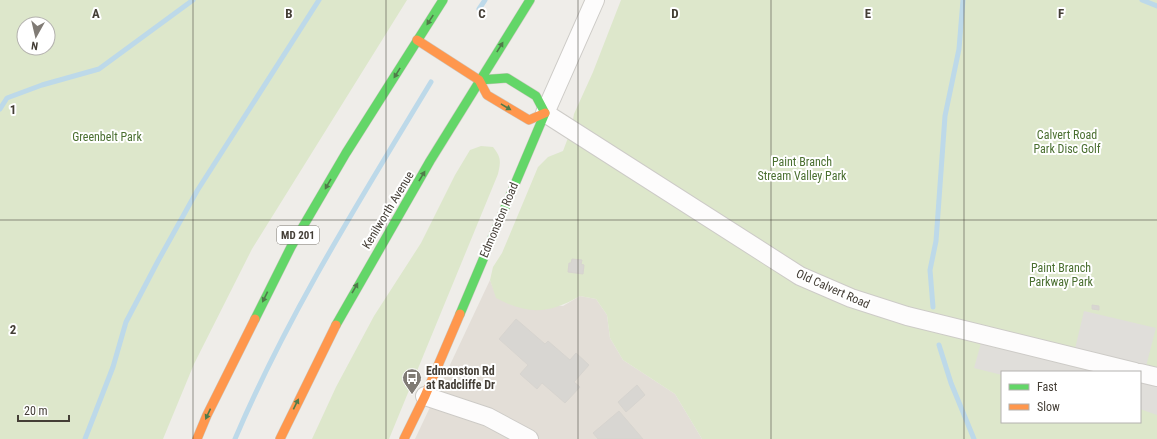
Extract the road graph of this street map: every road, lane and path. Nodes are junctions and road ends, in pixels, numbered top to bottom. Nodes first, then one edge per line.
1 (443, 0) edge
2 (530, 0) edge
3 (595, 0) edge
4 (417, 40) junction
5 (479, 80) junction
6 (545, 113) junction
7 (1131, 371) edge
8 (1141, 373) edge
9 (1157, 377) edge
10 (425, 396) junction
11 (197, 439) edge
12 (280, 439) edge
13 (404, 439) edge
14 (529, 439) edge

1 -> 4 main road, MD 201
5 -> 2 main road, Kenilworth Avenue
3 - 6 street, Edmonston Road
4 - 5 main road
4 -> 11 main road, MD 201
5 - 6 main road, Old Calvert Road
5 -> 6 main road
12 -> 5 main road, Kenilworth Avenue
6 - 7 street, Old Calvert Road
6 - 10 main road, Edmonston Road
8 - 9 street
10 - 13 main road, Edmonston Road
10 - 14 street

